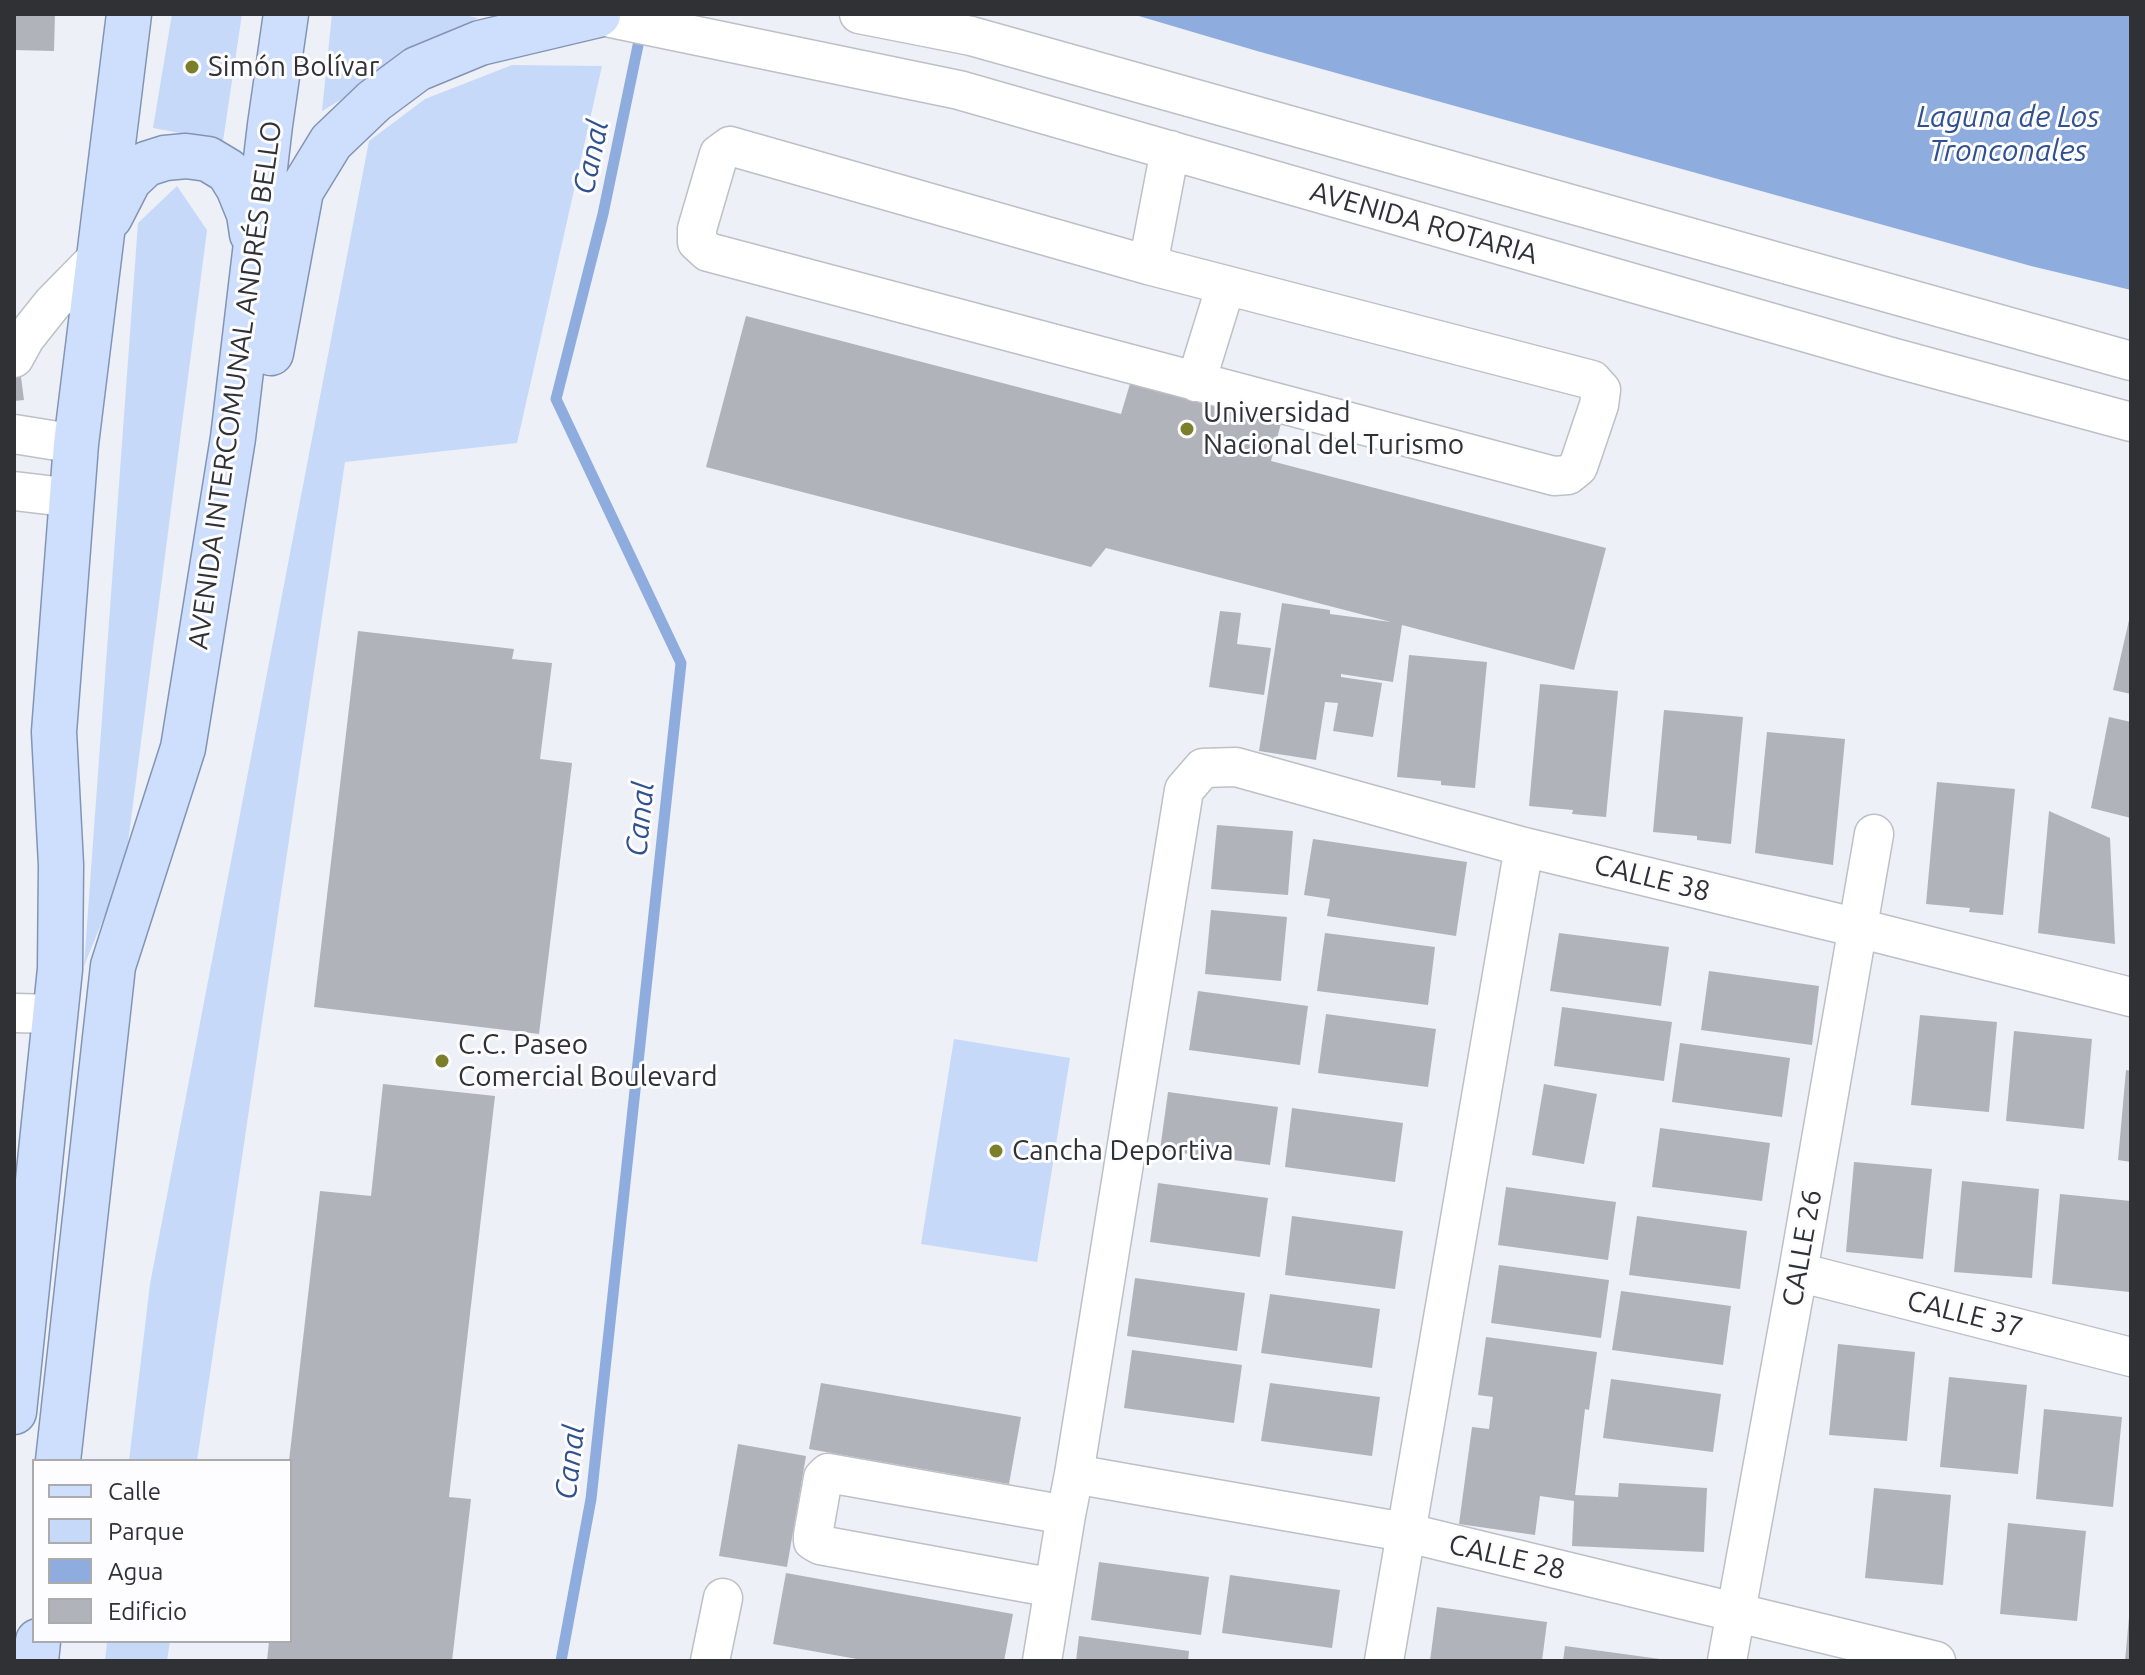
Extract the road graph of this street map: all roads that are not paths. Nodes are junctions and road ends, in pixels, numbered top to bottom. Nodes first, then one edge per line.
1 (129, 14) edge
2 (286, 14) edge
3 (859, 14) edge
4 (597, 15) edge
5 (1170, 150) junction
6 (101, 246) junction
7 (256, 256) junction
8 (1148, 265) junction
9 (1226, 285) junction
10 (14, 358) edge
11 (2131, 361) edge
12 (1196, 382) junction
13 (2131, 422) edge
14 (14, 434) edge
15 (233, 438) junction
16 (76, 444) junction
17 (14, 491) edge
18 (73, 498) junction
19 (1874, 834) dead end
20 (1524, 847) junction
21 (1858, 928) junction
22 (2131, 997) edge
23 (35, 1013) edge
24 (1798, 1272) junction
25 (20, 1314) edge
26 (2131, 1357) edge
27 (14, 1412) edge
28 (58, 1459) edge
29 (1074, 1474) junction
30 (1066, 1515) junction
31 (1404, 1532) junction
32 (1054, 1588) junction
33 (723, 1598) dead end
34 (1735, 1611) junction
35 (710, 1661) edge
36 (1042, 1661) edge
37 (1384, 1661) edge
38 (1727, 1661) edge
39 (1936, 1661) edge

1 - 6 main road
2 - 7 main road, AVENIDA INTERCOMUNAL ANDRÉS BELLO
3 - 11 street, AVENIDA ROTARIA
4 - 5 street, AVENIDA ROTARIA
4 - 15 main road
5 - 8 street
5 - 13 street, AVENIDA ROTARIA
6 - 7 main road
6 - 10 street
6 - 16 main road
7 - 15 main road, AVENIDA INTERCOMUNAL ANDRÉS BELLO
8 - 9 street
8 - 12 street
9 - 12 street
9 - 12 street
14 - 16 street
15 - 28 main road, AVENIDA INTERCOMUNAL ANDRÉS BELLO
16 - 18 main road
17 - 18 street
18 - 23 main road
19 - 21 street, CALLE 26
20 - 21 street, CALLE 38
20 - 29 street, CALLE 38
20 - 31 street
21 - 22 street, CALLE 38
21 - 24 street, CALLE 26
23 - 25 main road
24 - 26 street, CALLE 37
24 - 34 street, CALLE 26
25 - 27 main road
29 - 30 street
29 - 31 street, CALLE 28
30 - 32 street
30 - 32 street
31 - 34 street, CALLE 28
31 - 37 street
32 - 36 street
33 - 35 street
34 - 38 street, CALLE 26
34 - 39 street, CALLE 28

